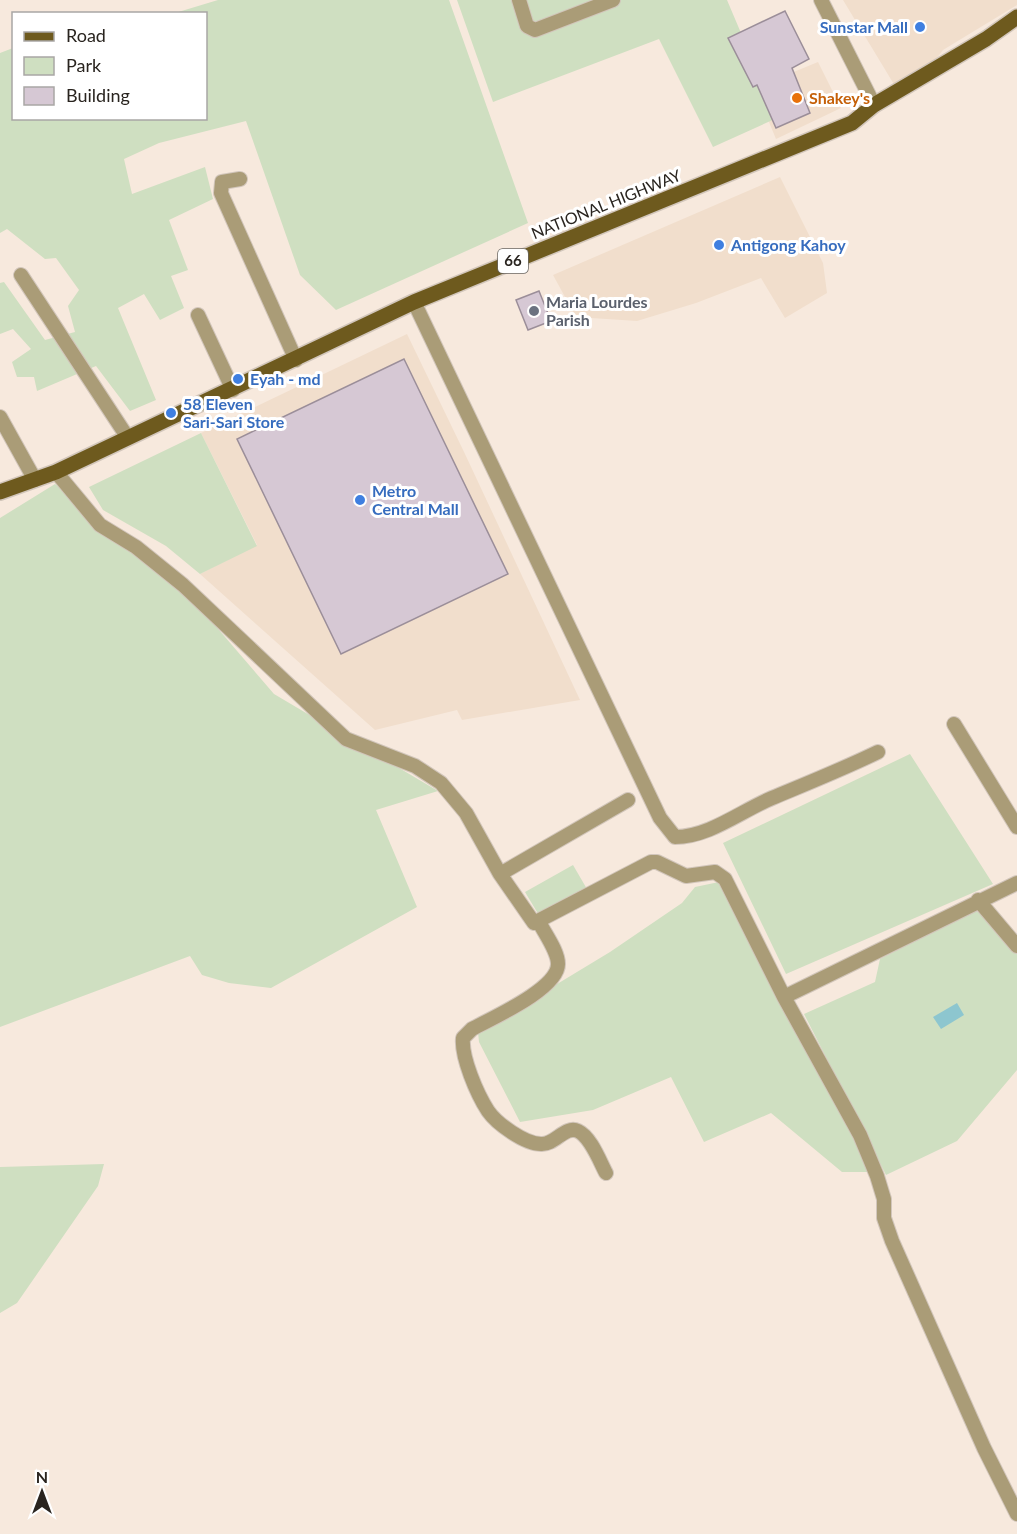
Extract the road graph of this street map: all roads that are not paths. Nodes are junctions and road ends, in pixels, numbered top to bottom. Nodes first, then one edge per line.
1 (519, 0) edge
2 (613, 0) edge
3 (821, 0) edge
4 (1017, 17) edge
5 (873, 105) junction
6 (240, 179) dead end
7 (21, 275) dead end
8 (414, 302) junction
9 (198, 315) dead end
10 (296, 360) junction
11 (233, 390) junction
12 (0, 417) edge
13 (128, 438) junction
14 (56, 472) junction
15 (35, 480) junction
16 (0, 492) edge
17 (954, 724) dead end
18 (878, 752) dead end
19 (628, 800) dead end
20 (1017, 827) edge
21 (500, 874) junction
22 (1017, 883) edge
23 (978, 900) junction
24 (539, 922) junction
25 (1017, 946) edge
26 (784, 997) junction
27 (606, 1173) dead end
28 (1017, 1514) edge

1 - 2 street
3 - 5 street
4 - 5 main road, NATIONAL HIGHWAY / 66
5 - 8 main road, NATIONAL HIGHWAY / 66
6 - 10 street
7 - 13 street
8 - 10 main road, NATIONAL HIGHWAY / 66
8 - 18 street
9 - 11 street
10 - 11 main road, NATIONAL HIGHWAY / 66
11 - 13 main road, NATIONAL HIGHWAY / 66
12 - 15 street
13 - 14 main road, NATIONAL HIGHWAY / 66
14 - 15 main road, NATIONAL HIGHWAY / 66
14 - 21 street
15 - 16 main road, NATIONAL HIGHWAY / 66
17 - 20 street
19 - 21 street
21 - 24 street
22 - 23 street
23 - 25 street
23 - 26 street
24 - 26 street
24 - 27 street
26 - 28 street

